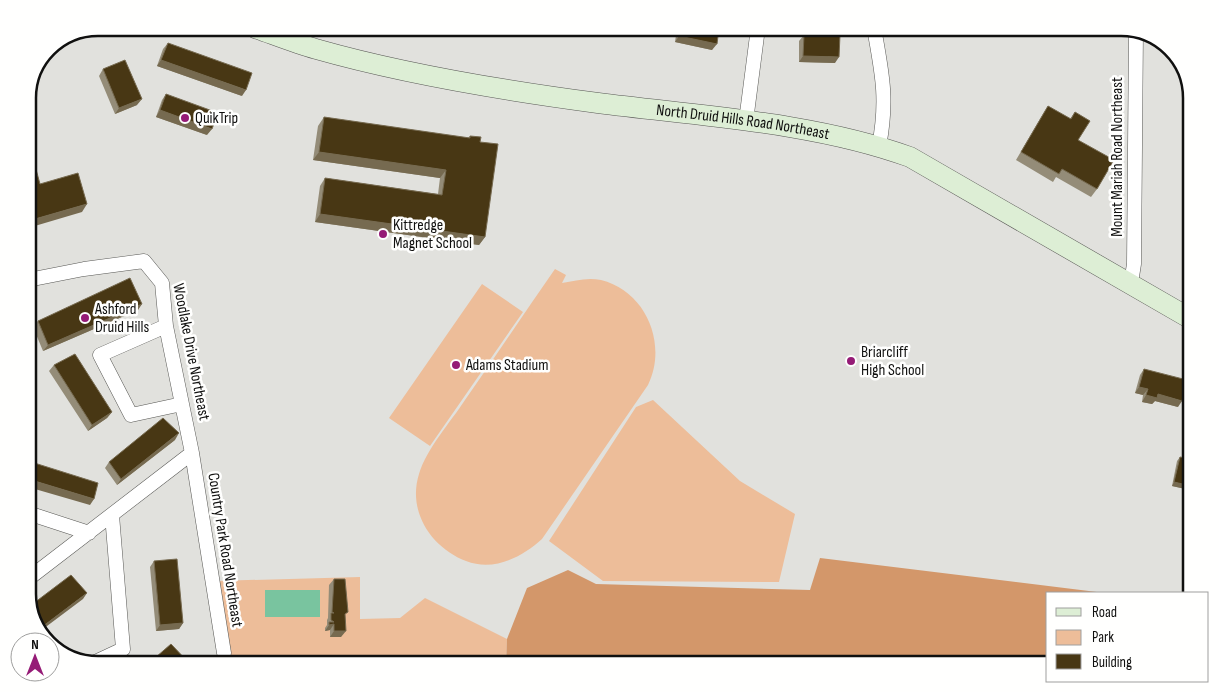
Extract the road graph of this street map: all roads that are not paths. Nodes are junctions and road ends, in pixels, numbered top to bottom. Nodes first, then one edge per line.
1 (278, 36) edge
2 (757, 36) edge
3 (875, 36) edge
4 (1136, 38) edge
5 (746, 121) junction
6 (878, 146) junction
7 (36, 279) edge
8 (1131, 282) junction
9 (1183, 314) edge
10 (166, 326) junction
11 (182, 404) junction
12 (192, 453) junction
13 (36, 515) edge
14 (112, 515) junction
15 (89, 533) junction
16 (36, 573) edge
17 (224, 653) dead end
18 (108, 656) edge

1 - 5 main road, North Druid Hills Road Northeast
2 - 5 street
3 - 6 street
4 - 8 street, Mount Mariah Road Northeast
5 - 6 main road, North Druid Hills Road Northeast
6 - 8 main road, North Druid Hills Road Northeast
7 - 10 street, Woodlake Drive Northeast
8 - 9 main road, North Druid Hills Road Northeast
10 - 11 street, Woodlake Drive Northeast
10 - 11 street
11 - 12 street, Woodlake Drive Northeast
12 - 14 street
12 - 17 street, Country Park Road Northeast
13 - 15 street
14 - 15 street
14 - 18 street
15 - 16 street

